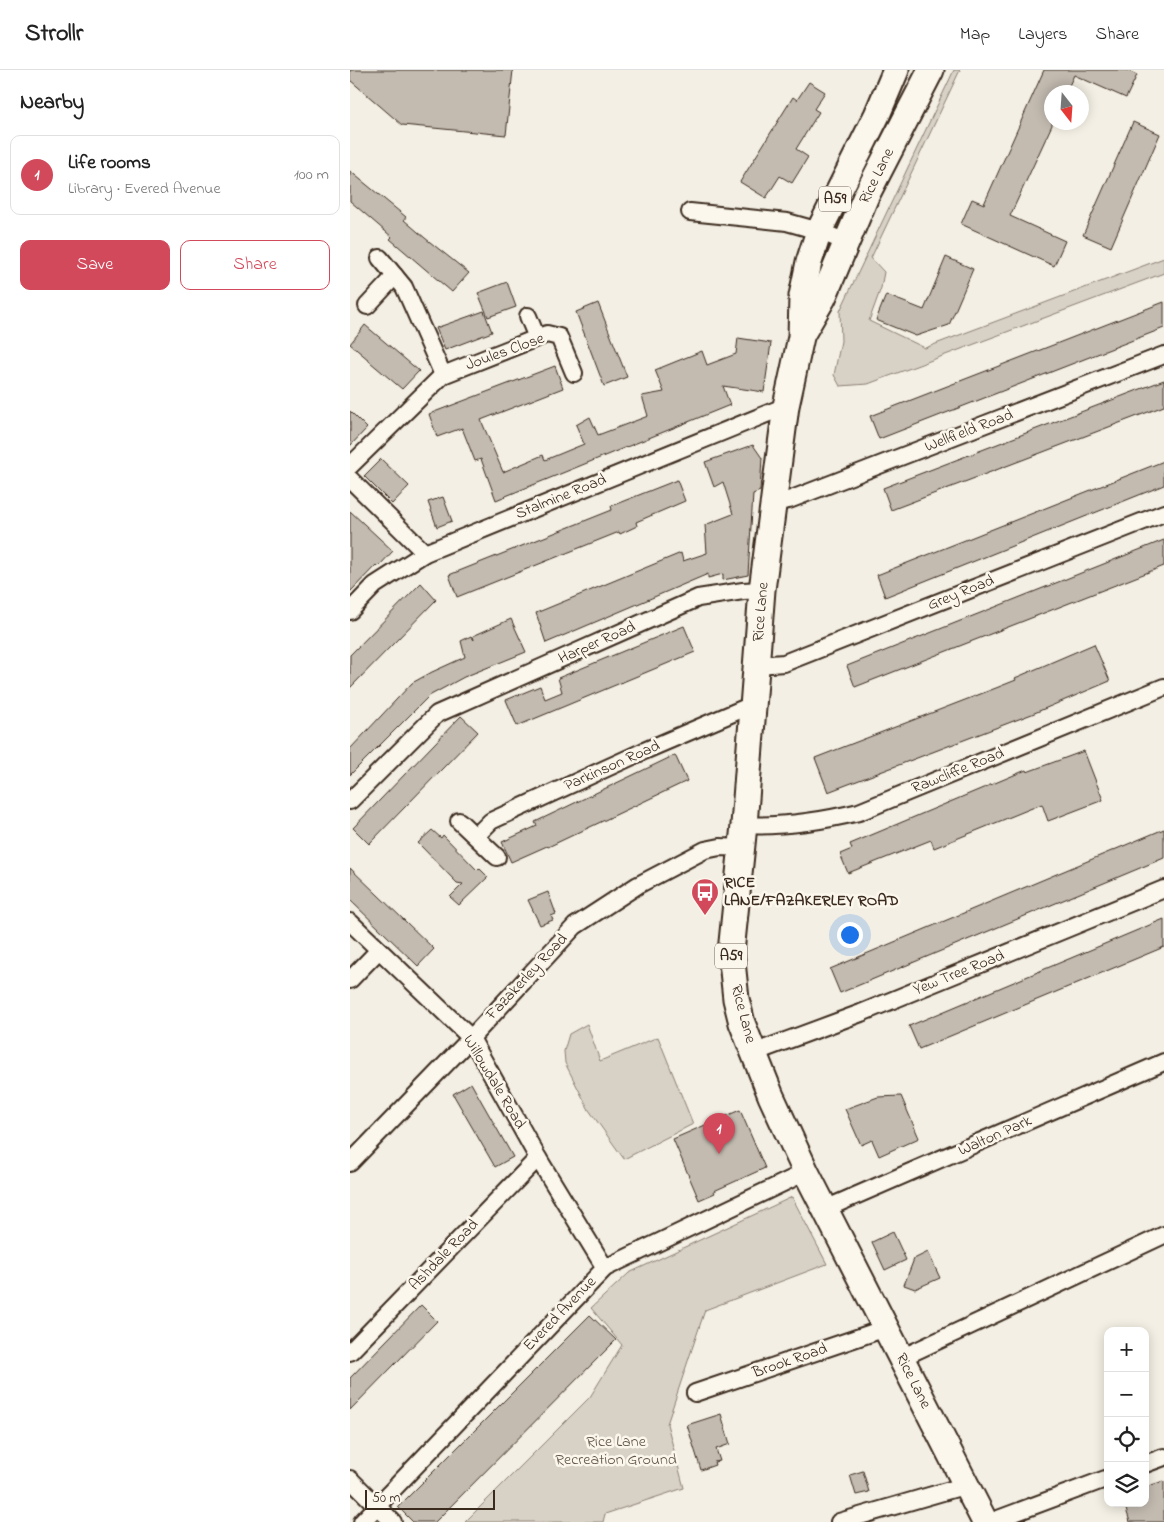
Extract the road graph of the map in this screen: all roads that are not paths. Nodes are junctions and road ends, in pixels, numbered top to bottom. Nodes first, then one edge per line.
1 (896, 70) edge
2 (931, 70) edge
3 (690, 212) dead end
4 (819, 231) junction
5 (846, 242) junction
6 (380, 258) dead end
7 (395, 276) junction
8 (367, 306) dead end
9 (528, 316) dead end
10 (800, 337) junction
11 (537, 338) junction
12 (1164, 355) edge
13 (574, 372) dead end
14 (443, 375) junction
15 (786, 406) junction
16 (350, 466) edge
17 (350, 479) edge
18 (773, 503) junction
19 (1164, 513) edge
20 (425, 553) junction
21 (762, 590) junction
22 (350, 611) edge
23 (757, 665) junction
24 (1164, 687) edge
25 (754, 704) junction
26 (350, 801) edge
27 (459, 821) dead end
28 (476, 836) junction
29 (742, 837) junction
30 (497, 857) dead end
31 (1164, 889) edge
32 (350, 922) edge
33 (379, 950) junction
34 (350, 980) edge
35 (471, 1038) junction
36 (753, 1053) junction
37 (1164, 1062) edge
38 (538, 1158) junction
39 (350, 1163) edge
40 (806, 1172) junction
41 (825, 1209) junction
42 (1164, 1235) edge
43 (605, 1268) junction
44 (886, 1328) junction
45 (350, 1352) edge
46 (901, 1358) junction
47 (695, 1393) dead end
48 (1164, 1457) edge
49 (1149, 1463) edge
50 (350, 1479) edge
51 (1104, 1479) edge
52 (967, 1485) junction
53 (378, 1506) junction
54 (362, 1522) edge
55 (393, 1522) edge
56 (839, 1522) edge
57 (985, 1522) edge
58 (990, 1522) edge

1 - 4 highway, Rice Lane / A59
2 - 5 highway, Rice Lane / A59
3 - 4 street
4 - 5 street
4 - 10 highway, Rice Lane / A59
5 - 10 highway, Rice Lane / A59
6 - 7 street
7 - 8 street
7 - 14 street
9 - 11 street
10 - 15 highway, Rice Lane / A59
11 - 13 street, Joules Close
11 - 14 street, Joules Close
12 - 18 street, Wellfield Road
14 - 16 street, Joules Close
15 - 18 highway, Rice Lane / A59
15 - 20 street, Stalmine Road
17 - 20 street
18 - 21 highway, Rice Lane / A59
19 - 23 street, Grey Road
20 - 22 street, Stalmine Road
21 - 23 highway, Rice Lane / A59
21 - 26 street, Harper Road
23 - 25 highway, Rice Lane / A59
24 - 29 street, Rawcliffe Road
25 - 28 street, Parkinson Road
25 - 29 highway, Rice Lane / A59
27 - 28 street
28 - 30 street
29 - 35 street, Fazakerley Road
29 - 36 highway, Rice Lane / A59
31 - 36 street, Yew Tree Road
32 - 33 street, Willowdale Road
33 - 34 street
33 - 35 street, Willowdale Road
35 - 38 street, Willowdale Road
35 - 39 street, Fazakerley Road
36 - 40 highway, Rice Lane / A59
37 - 41 street, Walton Park
38 - 43 street, Willowdale Road
38 - 45 street, Ashdale Road
40 - 41 highway, Rice Lane / A59
40 - 43 street, Evered Avenue
41 - 44 highway, Rice Lane / A59
42 - 46 street
43 - 53 street, Evered Avenue
44 - 46 highway, Rice Lane / A59
44 - 47 street, Brook Road
46 - 52 highway, Rice Lane / A59
48 - 49 street
50 - 53 street
51 - 58 street
52 - 56 street
52 - 57 highway, Rice Lane / A59
53 - 54 street, Evered Avenue
53 - 55 street

